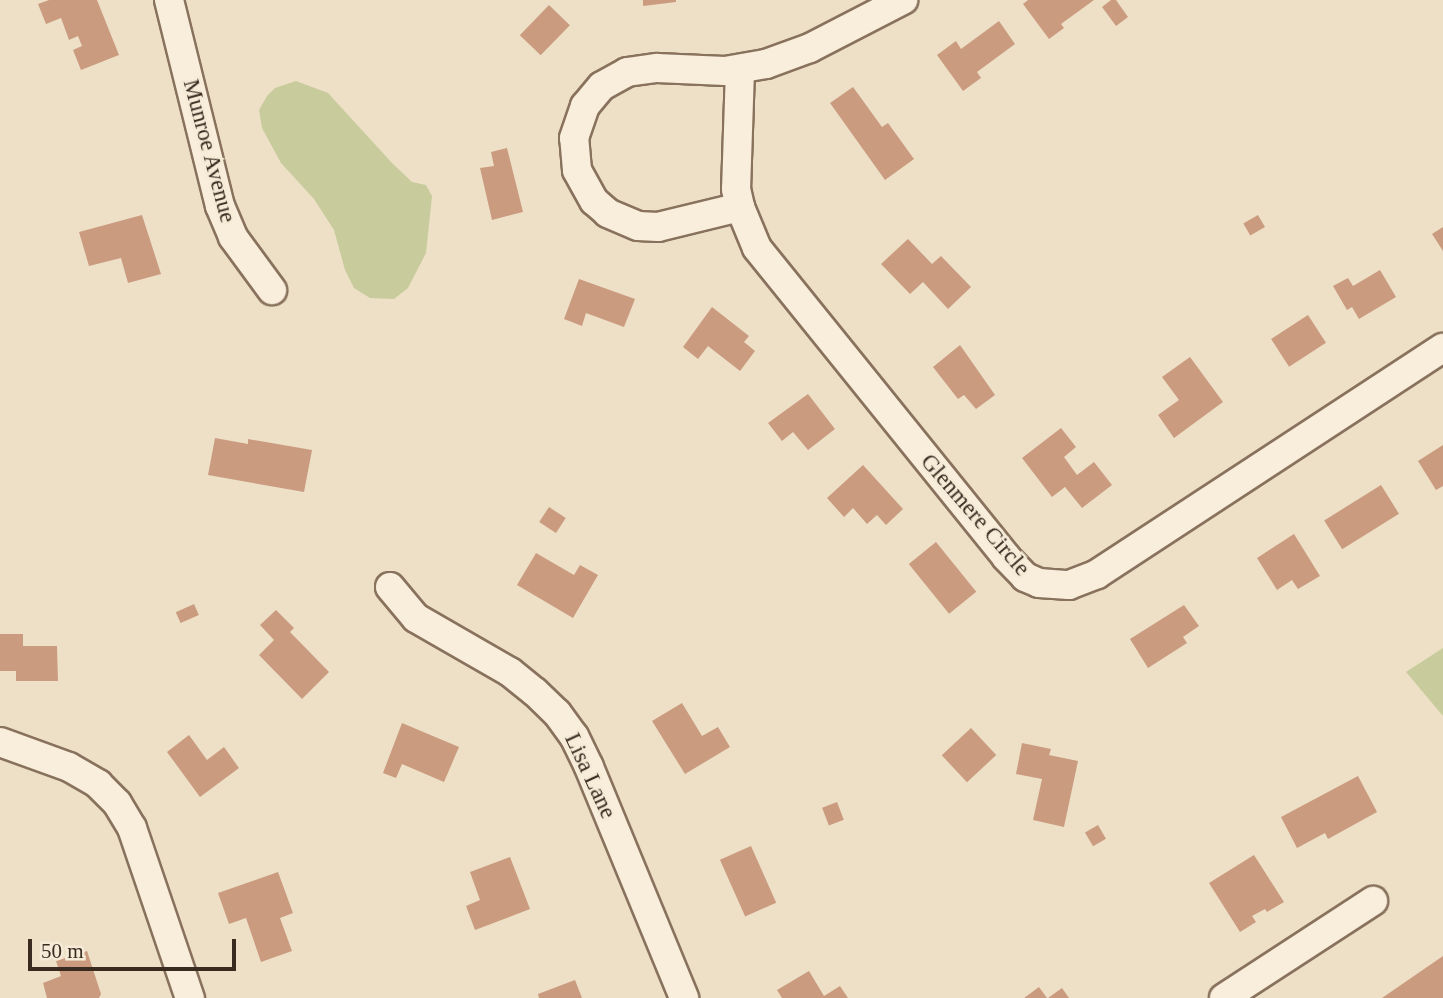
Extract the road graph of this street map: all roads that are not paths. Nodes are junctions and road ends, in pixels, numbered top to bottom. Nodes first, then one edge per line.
1 (169, 0) edge
2 (903, 0) edge
3 (740, 71) junction
4 (740, 208) junction
5 (272, 290) dead end
6 (1443, 348) edge
7 (390, 587) dead end
8 (0, 742) edge
9 (1373, 901) dead end
10 (190, 998) edge
11 (684, 998) edge
12 (1224, 998) edge

1 - 5 street, Munroe Avenue
2 - 3 street
3 - 4 street, Glenmere Circle
3 - 4 street
4 - 6 street, Glenmere Circle
7 - 11 street, Lisa Lane
8 - 10 street
9 - 12 street

